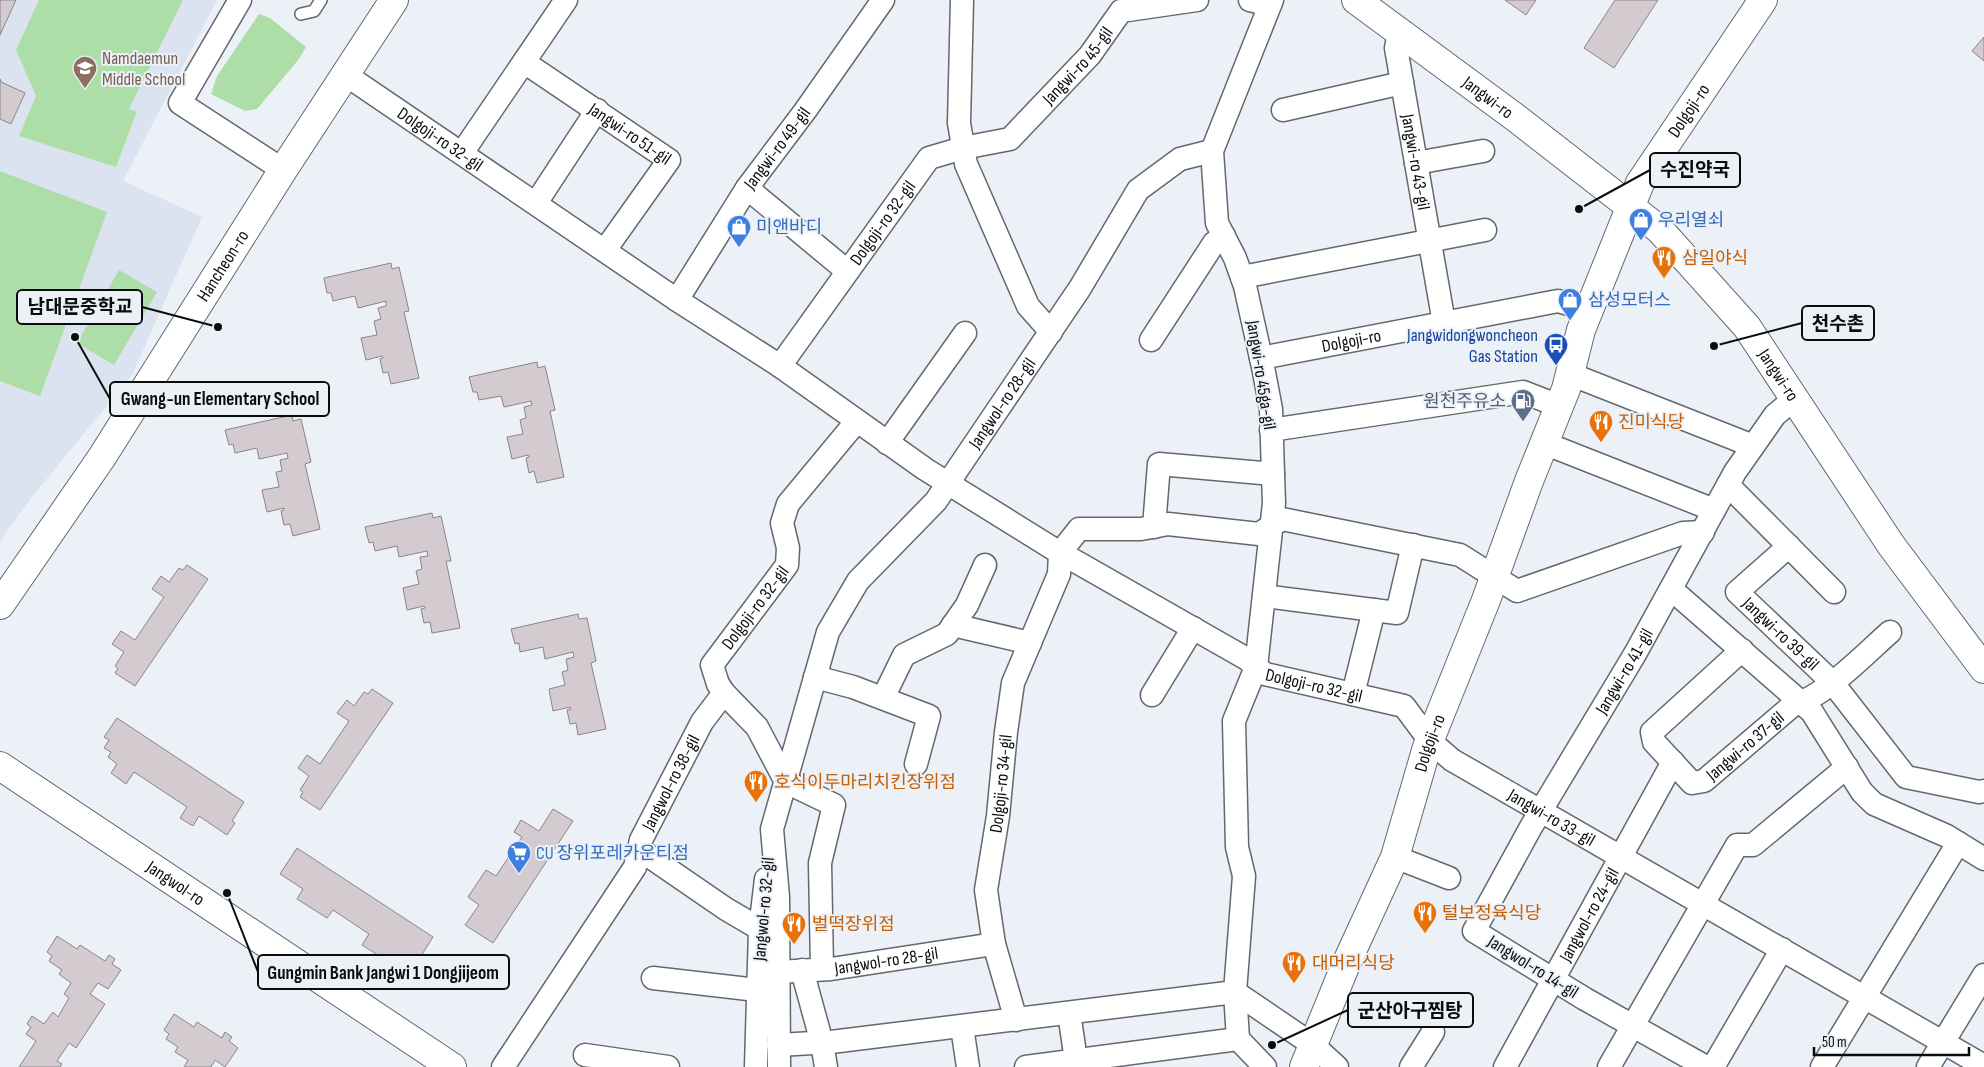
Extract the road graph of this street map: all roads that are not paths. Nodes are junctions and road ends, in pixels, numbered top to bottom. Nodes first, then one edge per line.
1 (240, 0) edge
2 (321, 0) edge
3 (394, 0) edge
4 (883, 0) edge
5 (962, 0) edge
6 (1197, 0) edge
7 (1356, 0) edge
8 (1763, 0) edge
9 (565, 1) edge
10 (1264, 2) edge
11 (301, 14) dead end
12 (1399, 32) junction
13 (524, 62) junction
14 (346, 75) junction
15 (1402, 83) junction
16 (597, 110) junction
17 (1283, 110) dead end
18 (963, 148) junction
19 (1212, 151) junction
20 (1483, 151) dead end
21 (462, 153) junction
22 (1416, 163) junction
23 (283, 170) junction
24 (747, 188) junction
25 (536, 203) junction
26 (1629, 206) junction
27 (1485, 230) dead end
28 (1224, 236) junction
29 (1429, 241) junction
30 (605, 250) junction
31 (847, 271) junction
32 (1242, 277) junction
33 (677, 300) junction
34 (1589, 310) junction
35 (1444, 323) junction
36 (1051, 332) junction
37 (965, 333) dead end
38 (1151, 340) dead end
39 (1261, 358) junction
40 (780, 366) junction
41 (1570, 374) junction
42 (1794, 399) junction
43 (1559, 406) junction
44 (856, 422) junction
45 (1271, 430) junction
46 (887, 443) junction
47 (1544, 443) junction
48 (1753, 446) junction
49 (1273, 474) junction
50 (949, 482) junction
51 (1728, 485) junction
52 (1714, 510) junction
53 (1271, 526) junction
54 (1154, 527) junction
55 (1703, 532) junction
56 (1413, 545) junction
57 (1789, 546) junction
58 (1060, 553) junction
59 (985, 565) dead end
60 (1494, 578) junction
61 (1671, 589) junction
62 (1834, 592) dead end
63 (1264, 596) junction
64 (0, 605) edge
65 (1374, 610) junction
66 (953, 625) junction
67 (1192, 628) junction
68 (1890, 632) dead end
69 (1030, 643) junction
70 (1742, 650) junction
71 (1256, 666) junction
72 (1984, 669) edge
73 (815, 677) junction
74 (1832, 682) junction
75 (724, 693) junction
76 (1353, 694) junction
77 (1152, 695) dead end
78 (883, 698) junction
79 (1802, 702) junction
80 (1430, 741) junction
81 (1672, 762) junction
82 (916, 764) dead end
83 (0, 766) edge
84 (1847, 767) junction
85 (786, 782) junction
86 (1984, 791) edge
87 (1542, 811) junction
88 (772, 829) junction
89 (1958, 843) junction
90 (640, 850) junction
91 (1620, 856) junction
92 (1395, 857) junction
93 (1984, 859) edge
94 (1449, 878) dead end
95 (1702, 903) junction
96 (760, 929) junction
97 (994, 944) junction
98 (1782, 949) junction
99 (812, 970) junction
100 (778, 972) junction
101 (1984, 976) edge
102 (653, 978) dead end
103 (1553, 979) junction
104 (757, 990) junction
105 (1235, 992) junction
106 (1864, 997) junction
107 (1069, 1013) junction
108 (1016, 1020) junction
109 (1633, 1026) junction
110 (962, 1027) junction
111 (1433, 1032) dead end
112 (1238, 1039) junction
113 (1942, 1042) junction
114 (822, 1043) junction
115 (585, 1054) dead end
116 (779, 1056) edge
117 (1308, 1056) edge
118 (1077, 1063) edge
119 (1984, 1066) edge
120 (452, 1067) edge
121 (503, 1067) edge
122 (668, 1067) edge
123 (756, 1067) edge
124 (826, 1067) edge
125 (968, 1067) edge
126 (1026, 1067) edge
127 (1265, 1067) edge
128 (1337, 1067) edge
129 (1411, 1067) edge
130 (1505, 1067) edge
131 (1609, 1067) edge
132 (1706, 1067) edge
133 (1713, 1067) edge
134 (1822, 1067) edge
135 (1928, 1067) edge

1 - 23 street
2 - 11 lane
3 - 14 main road, Hancheon-ro
4 - 24 street, Jangwi-ro 49-gil
5 - 18 street
6 - 18 street, Jangwi-ro 45-gil
7 - 12 main road, Jangwi-ro
8 - 26 main road, Dolgoji-ro
9 - 13 street
10 - 19 street
12 - 15 street, Jangwi-ro 43-gil
12 - 26 main road, Jangwi-ro
13 - 16 street, Jangwi-ro 51-gil
13 - 21 street
14 - 21 street, Dolgoji-ro 32-gil
14 - 23 main road, Hancheon-ro
15 - 17 street
15 - 22 street, Jangwi-ro 43-gil
16 - 25 street
16 - 30 street, Jangwi-ro 51-gil
18 - 31 street, Dolgoji-ro 32-gil
18 - 36 street
19 - 28 street, Jangwi-ro 45ga-gil
19 - 36 street, Jangwol-ro 28-gil
20 - 22 street
21 - 25 street, Dolgoji-ro 32-gil
22 - 29 street, Jangwi-ro 43-gil
23 - 64 main road, Hancheon-ro
24 - 31 street
24 - 33 street, Jangwi-ro 49-gil
25 - 30 street, Dolgoji-ro 32-gil
26 - 34 main road, Dolgoji-ro
26 - 42 main road, Jangwi-ro
27 - 29 street
28 - 32 street, Jangwi-ro 45ga-gil
28 - 38 street
29 - 32 street
29 - 35 street, Jangwi-ro 43-gil
30 - 33 street, Dolgoji-ro 32-gil
31 - 40 street, Dolgoji-ro 32-gil
32 - 39 street, Jangwi-ro 45ga-gil
33 - 40 street, Dolgoji-ro 32-gil
34 - 35 street, Dolgoji-ro
34 - 41 main road, Dolgoji-ro
35 - 39 street, Dolgoji-ro
36 - 50 street, Jangwol-ro 28-gil
37 - 46 street
39 - 45 street, Jangwi-ro 45ga-gil
40 - 44 street, Dolgoji-ro 32-gil
41 - 43 main road, Dolgoji-ro
41 - 48 street
42 - 48 street, Jangwi-ro 41-gil
42 - 72 main road, Jangwi-ro
43 - 45 street
43 - 47 main road, Dolgoji-ro
44 - 46 street, Dolgoji-ro 32-gil
44 - 75 street, Dolgoji-ro 32-gil
45 - 49 street, Jangwi-ro 45ga-gil
46 - 50 street, Dolgoji-ro 32-gil
47 - 52 street
47 - 60 main road, Dolgoji-ro
48 - 51 street, Jangwi-ro 41-gil
49 - 53 street, Jangwi-ro 45ga-gil
49 - 54 street
50 - 58 street, Dolgoji-ro 32-gil
50 - 73 street, Jangwol-ro 28-gil
51 - 52 street, Jangwi-ro 41-gil
51 - 57 street
52 - 55 street, Jangwi-ro 41-gil
53 - 54 street
53 - 56 street
53 - 63 street, Jangwi-ro 45ga-gil
54 - 58 street
55 - 60 street
55 - 61 street, Jangwi-ro 41-gil
56 - 60 street
56 - 65 street
57 - 62 street
57 - 74 street, Jangwi-ro 39-gil
58 - 67 street, Dolgoji-ro 32-gil
58 - 69 street, Dolgoji-ro 34-gil
59 - 66 street
60 - 80 main road, Dolgoji-ro
61 - 70 street, Jangwi-ro 37-gil
61 - 87 street, Jangwi-ro 41-gil
63 - 65 street
63 - 71 street, Jangwi-ro 45ga-gil
65 - 76 street
66 - 69 street
66 - 78 street
67 - 71 street, Dolgoji-ro 32-gil
67 - 77 street
68 - 74 street, Jangwi-ro 39-gil
69 - 97 street, Dolgoji-ro 34-gil
70 - 79 street, Jangwi-ro 37-gil
70 - 81 street, Jangwi-ro 37-gil
71 - 76 street, Dolgoji-ro 32-gil
71 - 105 street
73 - 78 street
73 - 85 street, Jangwol-ro 28-gil
74 - 79 street, Jangwi-ro 37-gil
74 - 86 street, Jangwi-ro 39-gil
75 - 85 street
75 - 90 street, Jangwol-ro 38-gil
76 - 80 street, Dolgoji-ro 32-gil
78 - 82 street
79 - 81 street, Jangwi-ro 37-gil
79 - 84 street, Jangwi-ro 37-gil
80 - 87 street, Jangwi-ro 33-gil
80 - 92 main road, Dolgoji-ro
81 - 91 street, Jangwol-ro 24-gil
83 - 120 main road, Jangwol-ro
84 - 89 street, Jangwi-ro 37-gil
84 - 95 street
85 - 88 street, Jangwol-ro 28-gil
85 - 99 street
87 - 91 street, Jangwi-ro 33-gil
87 - 103 street, Jangwol-ro 14-gil
88 - 96 street, Jangwol-ro 32-gil
88 - 100 street, Jangwol-ro 28-gil
89 - 93 street, Jangwi-ro 37-gil
89 - 106 street
90 - 96 street
90 - 121 street, Jangwol-ro 38-gil
91 - 95 street, Jangwi-ro 33-gil
91 - 103 street, Jangwol-ro 24-gil
92 - 94 street
92 - 117 main road, Dolgoji-ro
95 - 98 street, Jangwi-ro 33-gil
95 - 109 street
96 - 104 street, Jangwol-ro 32-gil
97 - 99 street, Jangwol-ro 28-gil
97 - 108 street, Dolgoji-ro 34-gil
98 - 106 street, Jangwi-ro 33-gil
98 - 133 street
99 - 100 street, Jangwol-ro 28-gil
99 - 114 street
100 - 116 street, Jangwol-ro 28-gil
101 - 113 street
102 - 104 street
103 - 109 street, Jangwol-ro 14-gil
103 - 130 street, Jangwol-ro 24-gil
104 - 123 street, Jangwol-ro 32-gil
105 - 107 street
105 - 112 street
105 - 117 street
106 - 113 street, Jangwi-ro 33-gil
106 - 134 street
107 - 108 street
107 - 118 street
108 - 110 street
109 - 131 street
109 - 132 street, Jangwol-ro 14-gil
110 - 114 street
110 - 125 street
111 - 129 street
112 - 118 street
112 - 127 street
113 - 119 street, Jangwi-ro 33-gil
113 - 135 street
114 - 116 street
114 - 124 street
115 - 122 street
117 - 128 street
118 - 126 street

